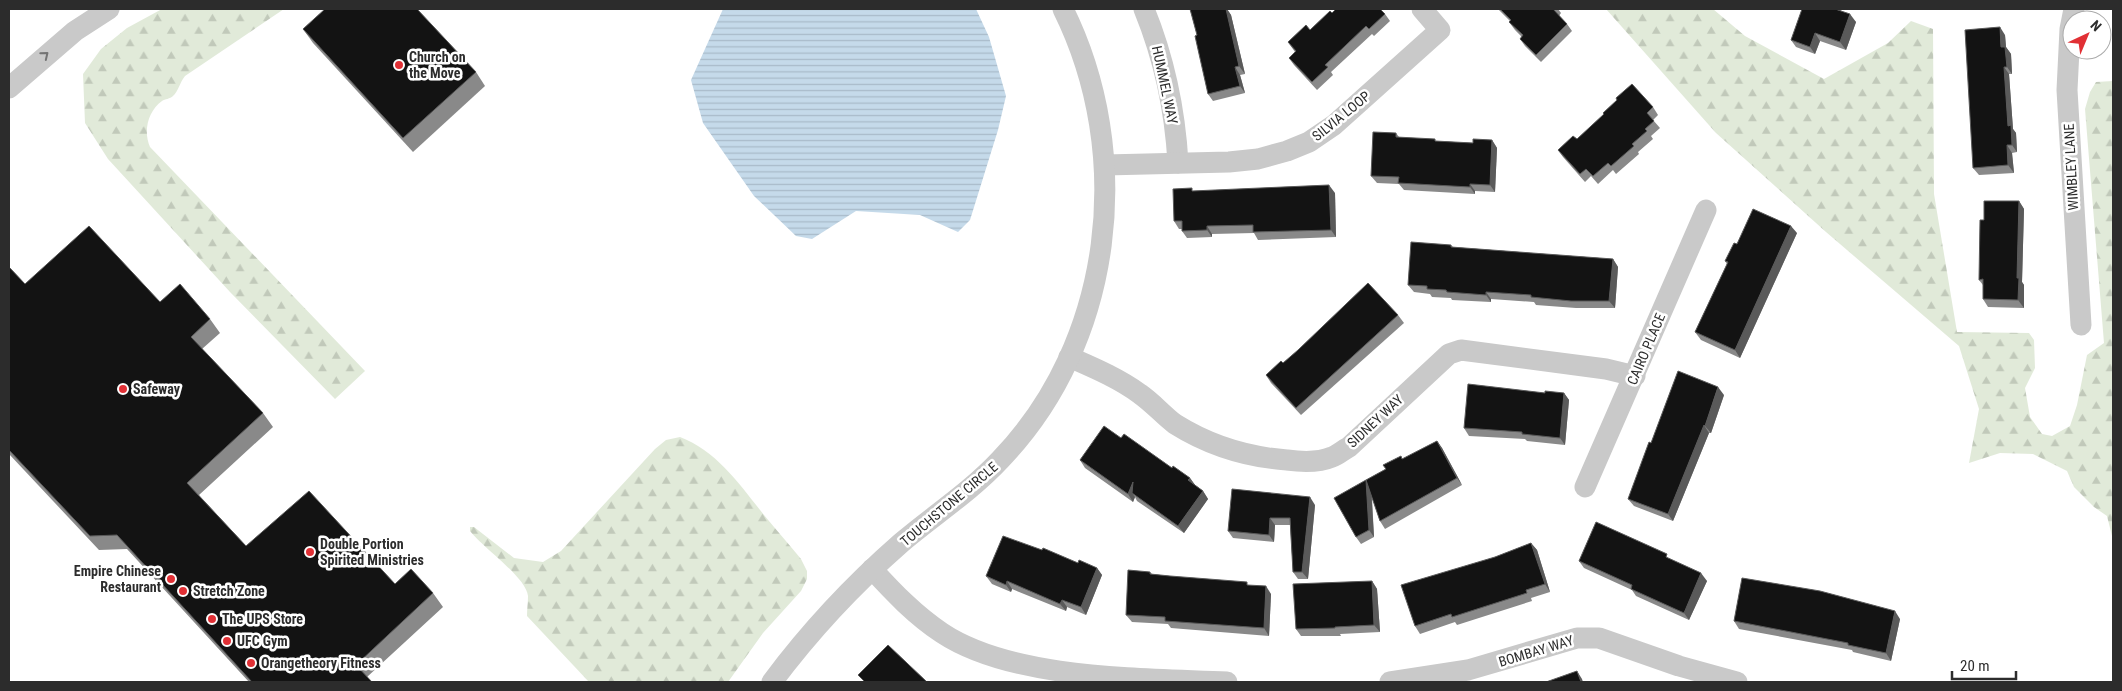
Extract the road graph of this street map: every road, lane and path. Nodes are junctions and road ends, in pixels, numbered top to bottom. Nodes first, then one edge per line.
1 (108, 9) edge
2 (1063, 9) edge
3 (1144, 9) edge
4 (1422, 9) edge
5 (2074, 9) edge
6 (9, 88) edge
7 (1178, 163) junction
8 (1105, 165) junction
9 (1706, 210) dead end
10 (2081, 326) dead end
11 (1069, 357) junction
12 (1635, 376) junction
13 (1585, 487) dead end
14 (872, 569) junction
15 (1110, 679) edge
16 (772, 682) edge
17 (1227, 682) edge
18 (1390, 682) edge
19 (1737, 682) edge

6 -> 1 street
2 - 8 street, TOUCHSTONE CIRCLE
3 - 7 street, HUMMEL WAY
4 - 7 street, SILVIA LOOP
5 - 10 street, WIMBLEY LANE
7 - 8 street, SILVIA LOOP
8 - 11 street, TOUCHSTONE CIRCLE
9 - 12 street, CAIRO PLACE
11 - 12 street, SIDNEY WAY
11 - 14 street, TOUCHSTONE CIRCLE
12 - 13 street, CAIRO PLACE
14 - 15 street
14 - 16 street, TOUCHSTONE CIRCLE
15 - 17 street
18 - 19 street, BOMBAY WAY

